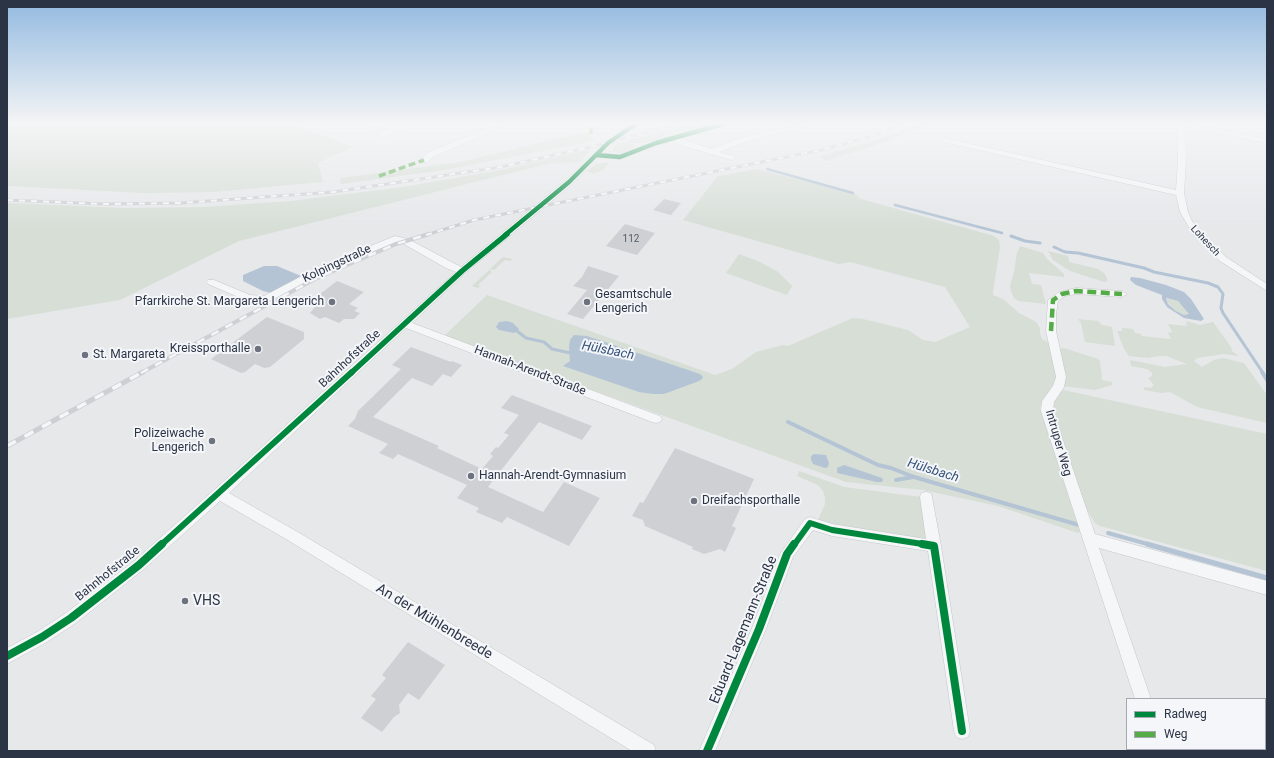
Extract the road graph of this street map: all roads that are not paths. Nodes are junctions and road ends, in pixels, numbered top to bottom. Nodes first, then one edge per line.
1 (593, 158) edge
2 (1026, 158) edge
3 (1182, 158) edge
4 (1180, 193) junction
5 (462, 271) junction
6 (211, 282) dead end
7 (1267, 288) edge
8 (1122, 294) dead end
9 (405, 324) junction
10 (656, 419) dead end
11 (220, 494) junction
12 (926, 497) dead end
13 (1090, 539) junction
14 (934, 546) junction
15 (1267, 588) edge
16 (7, 656) edge
17 (1142, 698) edge
18 (962, 731) dead end
19 (648, 751) edge
20 (707, 751) edge

1 - 5 street, Bahnhofstraße
2 - 4 street
3 - 4 street, Lohesch
4 - 7 street, Lohesch
5 - 6 street, Kolpingstraße
5 - 9 street, Bahnhofstraße
8 - 13 street, Intruper Weg
9 - 10 street, Hannah-Arendt-Straße
9 - 11 street, Bahnhofstraße
11 - 16 street, Bahnhofstraße
11 - 19 street, An der Mühlenbreede
12 - 14 street
13 - 15 street
13 - 17 street, Intruper Weg
14 - 18 street
14 - 20 street, Eduard-Lagemann-Straße

